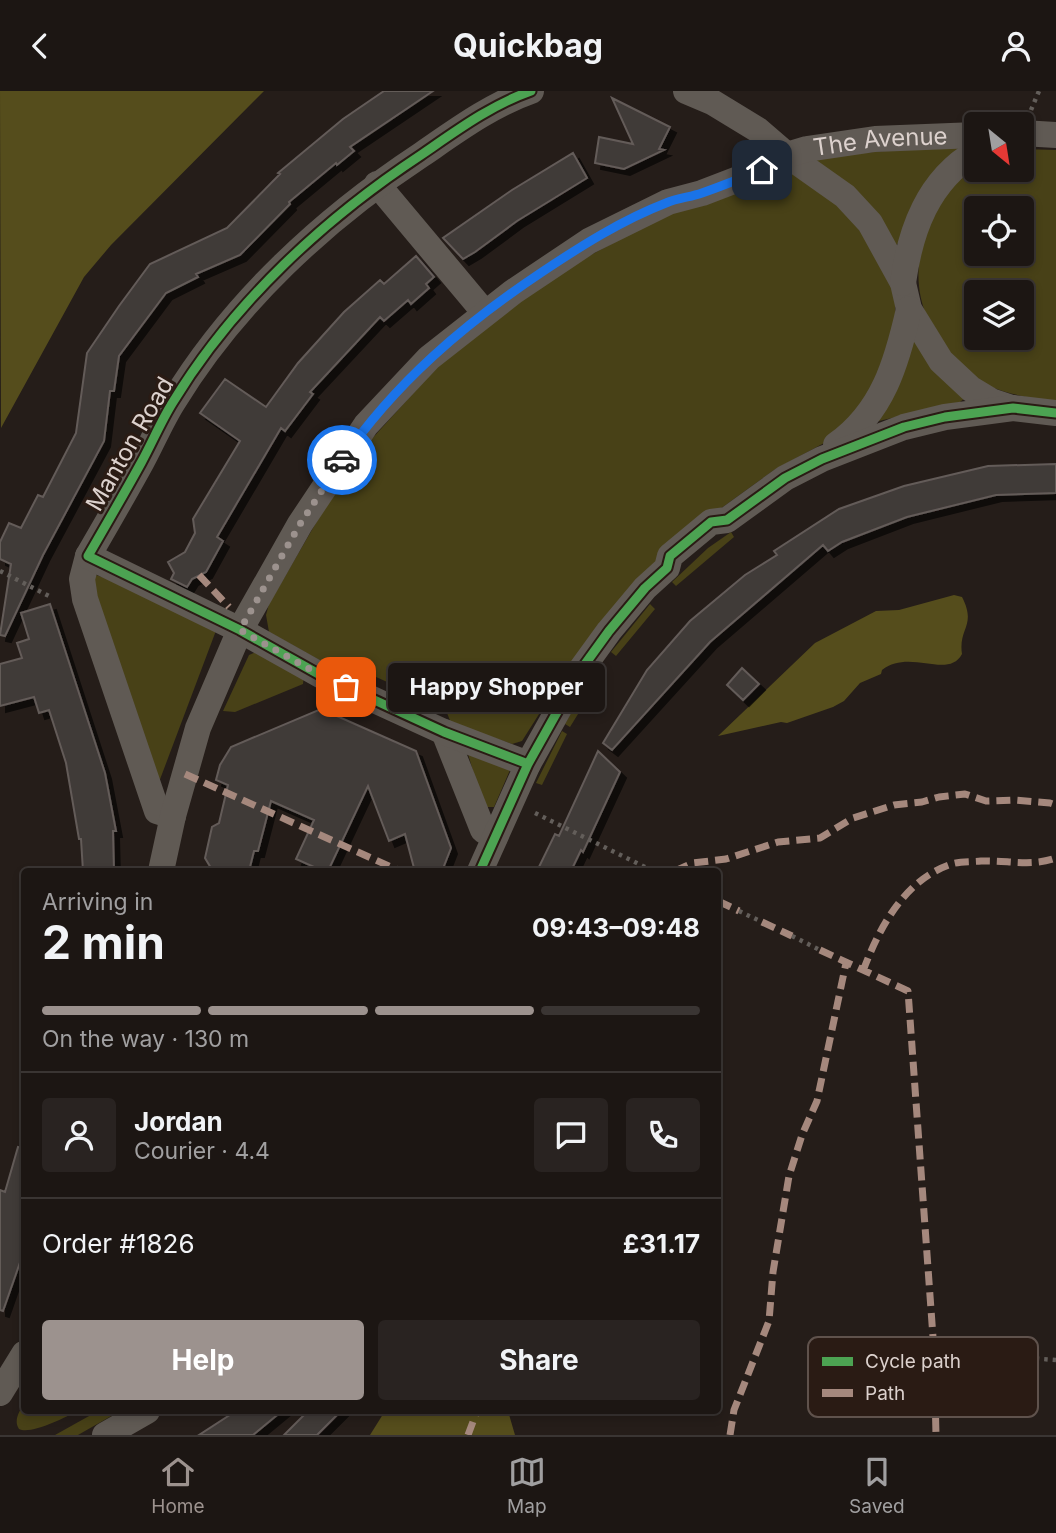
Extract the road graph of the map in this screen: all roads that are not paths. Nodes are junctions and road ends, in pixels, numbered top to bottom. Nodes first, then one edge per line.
1 (531, 91) edge
2 (686, 91) edge
3 (1034, 134) edge
4 (964, 135) edge
5 (1056, 135) edge
6 (787, 155) junction
7 (964, 161) edge
8 (377, 184) junction
9 (906, 296) junction
10 (485, 313) junction
11 (1013, 408) junction
12 (1056, 413) edge
13 (785, 478) junction
14 (88, 556) junction
15 (240, 630) junction
16 (444, 732) junction
17 (528, 764) junction
18 (173, 816) junction
19 (495, 837) junction
20 (162, 868) edge
21 (481, 868) edge
22 (21, 1359) edge
23 (0, 1393) edge
24 (142, 1414) edge
25 (105, 1435) edge

1 - 8 street, Manton Road
2 - 6 street
3 - 5 street
4 - 6 street, The Avenue
6 - 9 street, The Avenue
6 - 10 street, The Avenue
7 - 9 street, The Avenue
8 - 10 street
8 - 14 street, Manton Road
9 - 11 street, The Avenue
9 - 13 street, The Avenue
10 - 15 street, The Avenue
11 - 12 street, The Avenue
11 - 13 street, The Avenue
13 - 17 street, The Avenue
14 - 15 street
14 - 18 street
15 - 16 street
15 - 18 street, The Avenue
16 - 17 street
16 - 19 street
17 - 19 street, The Avenue
18 - 20 street, The Avenue
19 - 21 street, The Avenue
22 - 23 street
24 - 25 street

